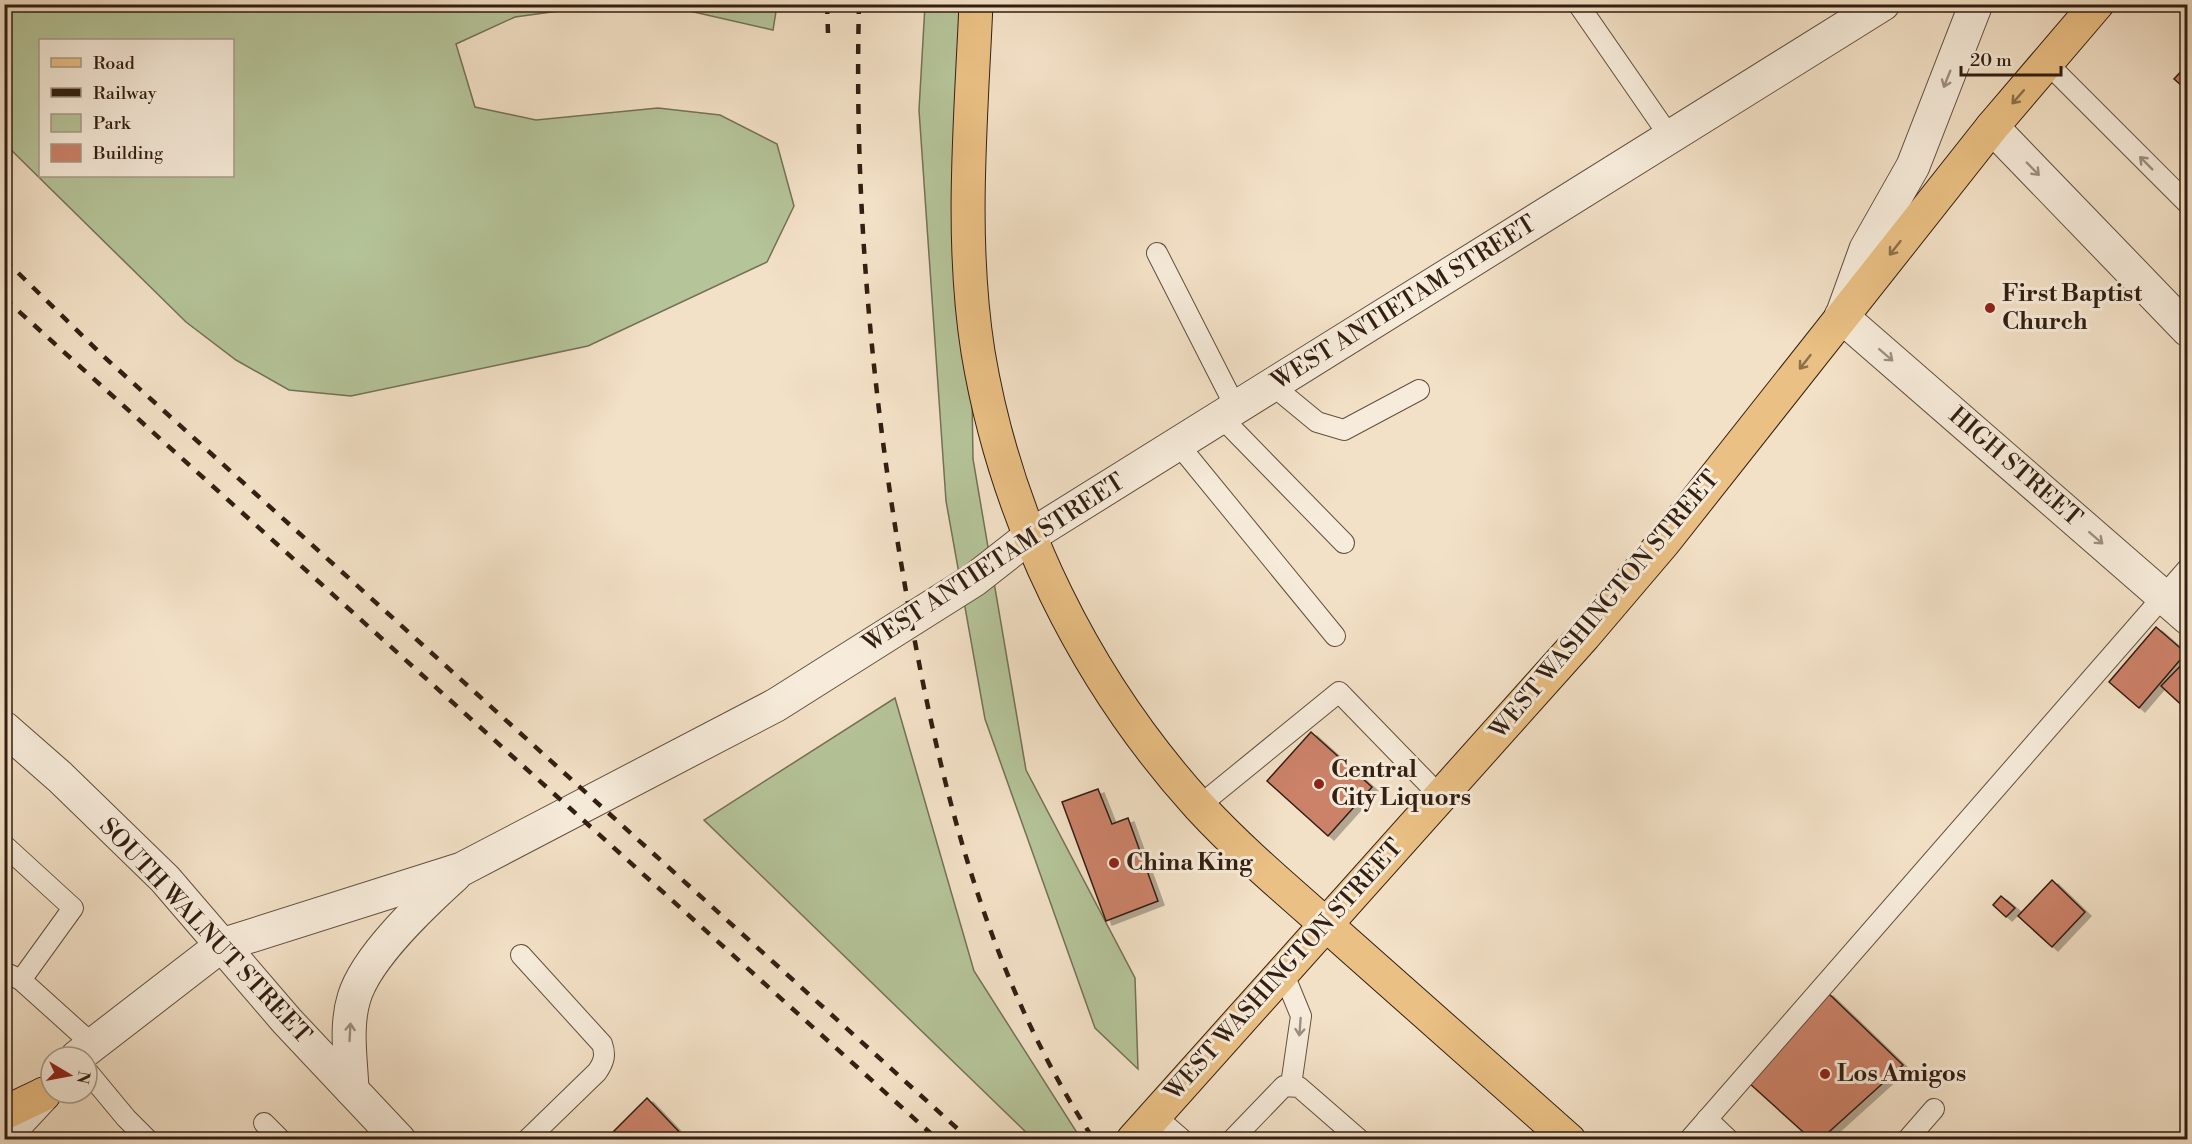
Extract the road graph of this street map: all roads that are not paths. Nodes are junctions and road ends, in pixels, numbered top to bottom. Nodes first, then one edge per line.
1 (976, 4) edge
2 (1578, 4) edge
3 (1883, 4) edge
4 (1976, 4) edge
5 (2097, 4) edge
6 (2047, 63) junction
7 (1992, 127) junction
8 (1670, 137) junction
9 (2187, 204) edge
10 (1157, 253) dead end
11 (1841, 316) junction
12 (2187, 330) edge
13 (1272, 386) junction
14 (1419, 390) dead end
15 (1228, 413) junction
16 (1178, 444) junction
17 (1029, 536) junction
18 (1344, 543) dead end
19 (2187, 568) edge
20 (2162, 596) junction
21 (2187, 618) edge
22 (1335, 636) dead end
23 (4, 728) edge
24 (1440, 796) junction
25 (1199, 806) junction
26 (4, 845) edge
27 (462, 870) junction
28 (1325, 924) junction
29 (222, 945) junction
30 (521, 955) dead end
31 (1283, 972) junction
32 (13, 976) edge
33 (74, 1045) edge
34 (99, 1046) edge
35 (99, 1078) edge
36 (1291, 1085) junction
37 (352, 1090) junction
38 (39, 1095) edge
39 (39, 1100) edge
40 (1934, 1109) dead end
41 (4, 1113) edge
42 (1154, 1115) junction
43 (1707, 1119) junction
44 (264, 1123) dead end
45 (4, 1137) edge
46 (148, 1140) edge
47 (281, 1140) edge
48 (399, 1140) edge
49 (527, 1140) edge
50 (1133, 1140) edge
51 (1183, 1140) edge
52 (1232, 1140) edge
53 (1360, 1140) edge
54 (1569, 1140) edge
55 (1689, 1140) edge
56 (1729, 1140) edge
57 (1907, 1140) edge

1 - 17 main road
2 - 8 lane
3 - 8 street, WEST ANTIETAM STREET
4 -> 11 street, WEST WASHINGTON STREET
5 - 6 main road
6 -> 7 main road
9 -> 6 lane
7 -> 11 main road
7 -> 12 street
8 - 13 street, WEST ANTIETAM STREET
10 - 15 lane
11 -> 20 street, HIGH STREET
11 -> 24 main road, WEST WASHINGTON STREET
13 - 14 lane
13 - 15 street, WEST ANTIETAM STREET
15 - 16 street, WEST ANTIETAM STREET
15 - 18 lane
16 - 17 street, WEST ANTIETAM STREET
16 - 22 lane
17 - 25 main road
17 - 27 street, WEST ANTIETAM STREET
19 - 20 lane
20 - 21 street, HIGH STREET
20 - 43 lane
23 - 29 street, SOUTH WALNUT STREET
24 - 25 lane
24 - 28 main road, WEST WASHINGTON STREET
25 - 28 main road
26 - 32 lane
27 - 29 street, WEST ANTIETAM STREET
37 -> 27 street
28 - 31 main road, WEST WASHINGTON STREET
28 - 54 main road
29 - 34 street, WEST ANTIETAM STREET
29 - 37 street, SOUTH WALNUT STREET
30 - 49 lane
31 -> 36 lane
31 - 42 main road, WEST WASHINGTON STREET
32 - 33 lane
35 - 46 lane
36 - 52 lane
36 - 53 lane
37 - 48 street, SOUTH WALNUT STREET
38 - 41 main road
39 - 45 street
40 - 57 lane
42 - 50 main road, WEST WASHINGTON STREET
42 - 51 lane
43 - 55 lane
43 - 56 lane
44 - 47 lane

